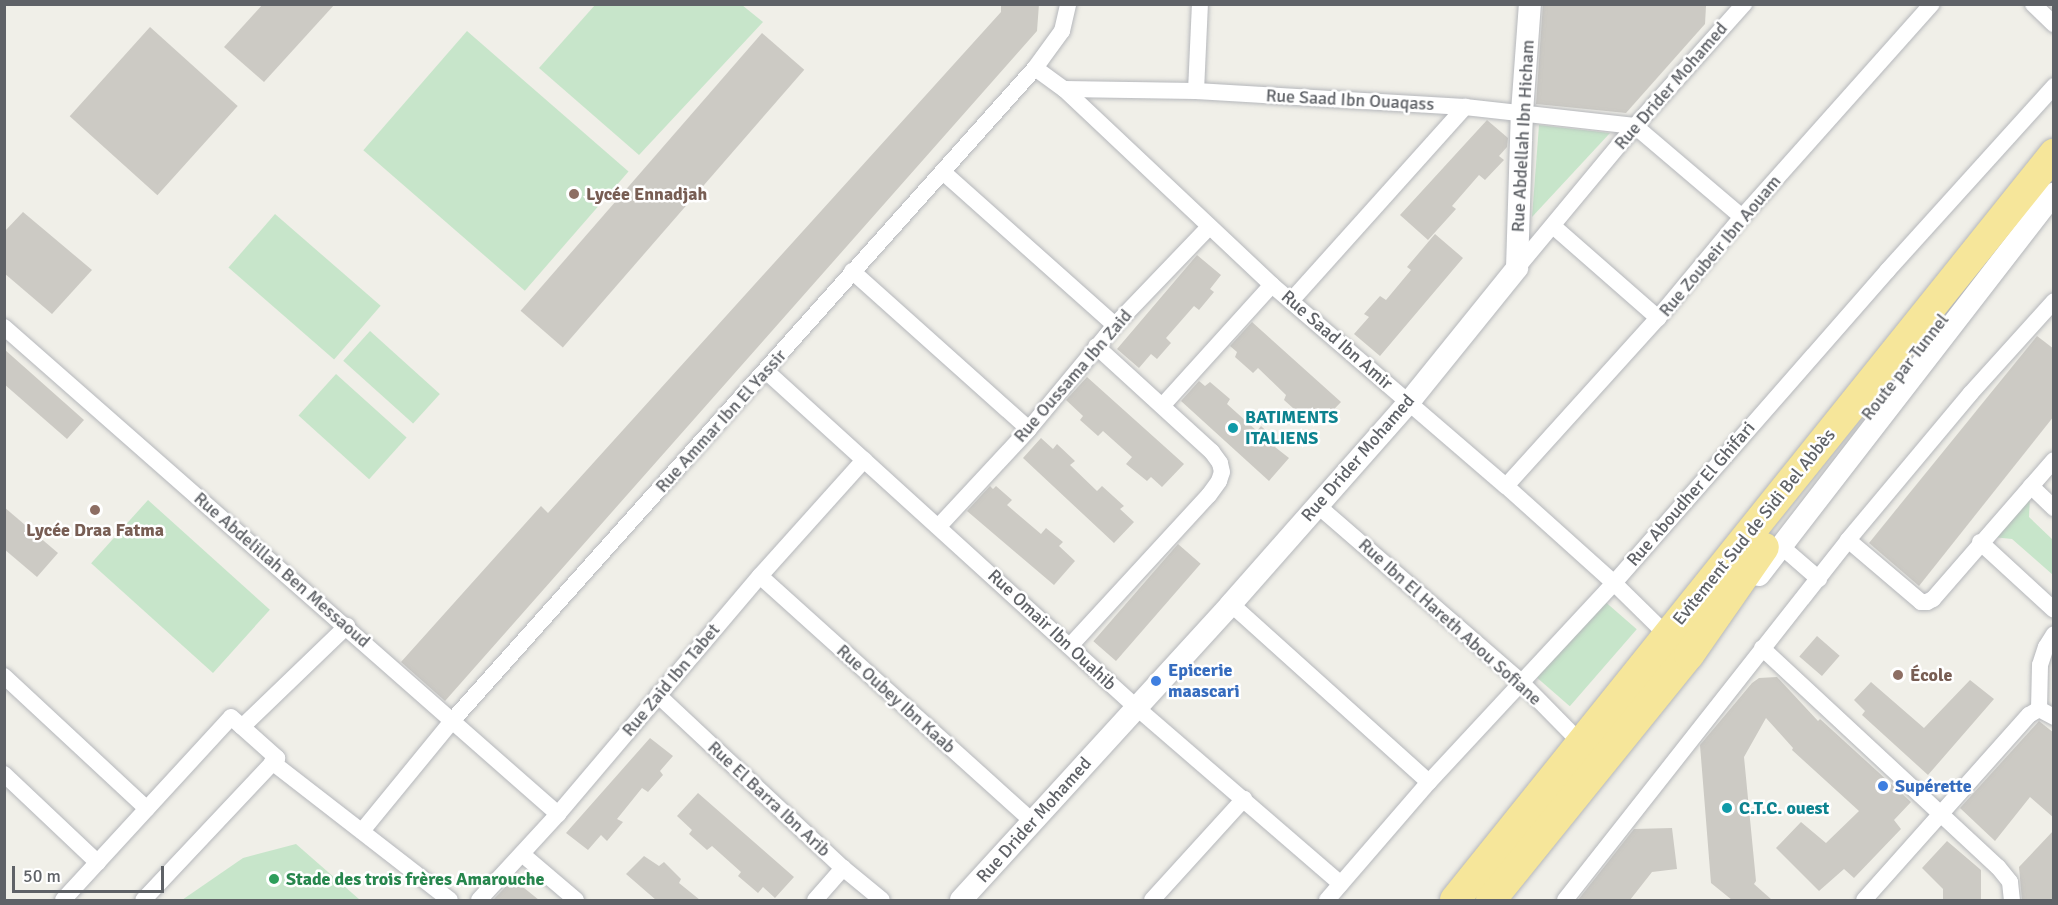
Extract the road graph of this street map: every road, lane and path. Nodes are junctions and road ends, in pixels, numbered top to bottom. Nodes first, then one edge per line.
1 (1068, 4) edge
2 (1200, 4) edge
3 (1530, 4) edge
4 (1744, 4) edge
5 (1932, 4) edge
6 (2032, 4) edge
7 (2054, 24) edge
8 (1035, 68) junction
9 (2054, 86) edge
10 (1064, 89) junction
11 (1196, 91) junction
12 (1465, 107) junction
13 (1522, 112) junction
14 (1635, 126) junction
15 (2054, 138) edge
16 (2054, 154) edge
17 (943, 172) junction
18 (2054, 179) edge
19 (2054, 194) edge
20 (1742, 217) junction
21 (1553, 226) junction
22 (1209, 227) junction
23 (1517, 268) junction
24 (852, 271) junction
25 (1272, 285) junction
26 (1291, 301) junction
27 (2054, 301) edge
28 (1658, 318) junction
29 (1115, 325) junction
30 (4, 327) edge
31 (1096, 346) junction
32 (766, 371) junction
33 (1408, 402) junction
34 (1163, 405) junction
35 (1029, 429) junction
36 (864, 460) junction
37 (2054, 460) edge
38 (1506, 486) junction
39 (2031, 486) junction
40 (1317, 505) junction
41 (2054, 508) edge
42 (939, 526) junction
43 (1848, 540) junction
44 (1980, 542) junction
45 (1782, 547) junction
46 (760, 576) junction
47 (1820, 579) junction
48 (1614, 583) junction
49 (1231, 604) junction
50 (2054, 610) edge
51 (347, 626) junction
52 (1671, 629) junction
53 (2054, 634) edge
54 (1070, 646) junction
55 (1762, 648) junction
56 (1692, 650) junction
57 (4, 676) edge
58 (1521, 682) junction
59 (658, 695) junction
60 (1137, 708) junction
61 (2046, 713) edge
62 (452, 721) junction
63 (242, 727) junction
64 (1580, 742) junction
65 (272, 762) junction
66 (7, 781) edge
67 (1429, 782) junction
68 (1244, 799) junction
69 (147, 809) junction
70 (1939, 813) junction
71 (558, 814) junction
72 (1033, 822) junction
73 (362, 831) junction
74 (522, 854) junction
75 (98, 863) junction
76 (843, 868) junction
77 (1341, 884) junction
78 (63, 900) edge
79 (143, 900) edge
80 (450, 900) edge
81 (479, 900) edge
82 (576, 900) edge
83 (815, 900) edge
84 (882, 900) edge
85 (961, 900) edge
86 (1152, 900) edge
87 (1327, 900) edge
88 (1455, 900) edge
89 (1491, 900) edge
90 (1565, 900) edge
91 (1864, 900) edge
92 (2012, 900) edge

1 - 8 street, Rue Ammar Ibn El Yassir
2 - 11 street
3 - 13 main road, Rue Abdellah Ibn Hicham
4 - 14 street, Rue Drider Mohamed
5 - 20 street, Rue Zoubeir Ibn Aouam
6 - 7 street
8 - 10 street, Rue Saad Ibn Amir
8 - 17 street, Rue Ammar Ibn El Yassir
9 - 48 street, Rue Aboudher El Ghifari
10 - 11 street, Rue Saad Ibn Ouaqass
10 - 22 street, Rue Saad Ibn Amir
11 - 12 street, Rue Saad Ibn Ouaqass
12 - 13 street, Rue Saad Ibn Ouaqass
12 - 26 street
13 - 14 street, Rue Saad Ibn Ouaqass
13 - 23 main road, Rue Abdellah Ibn Hicham
14 - 20 street
14 - 21 street, Rue Drider Mohamed
15 - 52 main road
16 - 52 highway, Evitement Sud de Sidi Bel Abbès
17 - 24 street, Rue Ammar Ibn El Yassir
17 - 29 street
18 - 56 highway, Route par Tunnel
19 - 45 main road
20 - 28 street, Rue Zoubeir Ibn Aouam
21 - 23 street, Rue Drider Mohamed
21 - 28 street
22 - 25 street, Rue Saad Ibn Amir
22 - 29 street, Rue Oussama Ibn Zaid
23 - 33 main road, Rue Drider Mohamed
24 - 32 street, Rue Ammar Ibn El Yassir
24 - 35 street
25 - 26 street, Rue Saad Ibn Amir
25 - 34 street
26 - 33 street, Rue Saad Ibn Amir
27 - 43 street
28 - 38 street, Rue Zoubeir Ibn Aouam
29 - 31 street, Rue Oussama Ibn Zaid
30 - 51 street, Rue Abdelillah Ben Messaoud
31 - 34 street
31 - 35 street, Rue Oussama Ibn Zaid
32 - 36 street, Rue Omair Ibn Ouahib
32 - 62 street, Rue Ammar Ibn El Yassir
33 - 38 street, Rue Saad Ibn Amir
33 - 40 main road, Rue Drider Mohamed
34 - 54 street
35 - 42 street, Rue Oussama Ibn Zaid
36 - 42 street, Rue Omair Ibn Ouahib
36 - 46 street, Rue Zaid Ibn Tabet
37 - 39 street
38 - 48 street, Rue Saad Ibn Amir
39 - 41 street
39 - 44 street
40 - 49 main road, Rue Drider Mohamed
40 - 58 street, Rue Ibn El Hareth Abou Sofiane
42 - 54 street, Rue Omair Ibn Ouahib
43 - 44 street
43 - 47 street
44 - 50 street
45 - 47 street
45 - 56 main road
46 - 59 street, Rue Zaid Ibn Tabet
46 - 72 street, Rue Oubey Ibn Kaab
47 - 55 street
48 - 52 street, Rue Saad Ibn Amir
48 - 58 street, Rue Aboudher El Ghifari
49 - 60 main road, Rue Drider Mohamed
49 - 67 street
51 - 62 street, Rue Abdelillah Ben Messaoud
51 - 63 street
52 - 56 street, Rue Saad Ibn Amir
52 - 64 highway, Evitement Sud de Sidi Bel Abbès
53 - 61 street
54 - 60 street, Rue Omair Ibn Ouahib
55 - 70 street
55 - 90 street
56 - 89 highway, Evitement Sud de Sidi Bel Abbès
57 - 69 street
58 - 64 street, Rue Ibn El Hareth Abou Sofiane
58 - 67 street, Rue Aboudher El Ghifari
59 - 71 street, Rue Zaid Ibn Tabet
59 - 76 street, Rue El Barra Ibn Arib
60 - 68 street, Rue Omair Ibn Ouahib
60 - 72 main road, Rue Drider Mohamed
61 - 70 street
62 - 71 street, Rue Abdelillah Ben Messaoud
62 - 73 street, Rue Ammar Ibn El Yassir
63 - 65 street
63 - 69 street
64 - 88 highway, Evitement Sud de Sidi Bel Abbès
65 - 73 street
65 - 79 street
66 - 75 street
67 - 77 street, Rue Aboudher El Ghifari
68 - 77 street, Rue Omair Ibn Ouahib
68 - 86 street
69 - 75 street
70 - 91 street
70 - 92 street
71 - 74 street, Rue Zaid Ibn Tabet
72 - 85 main road, Rue Drider Mohamed
73 - 80 street
74 - 81 street, Rue Zaid Ibn Tabet
74 - 82 street
75 - 78 street
76 - 83 street
76 - 84 street, Rue El Barra Ibn Arib
77 - 87 street, Rue Aboudher El Ghifari

